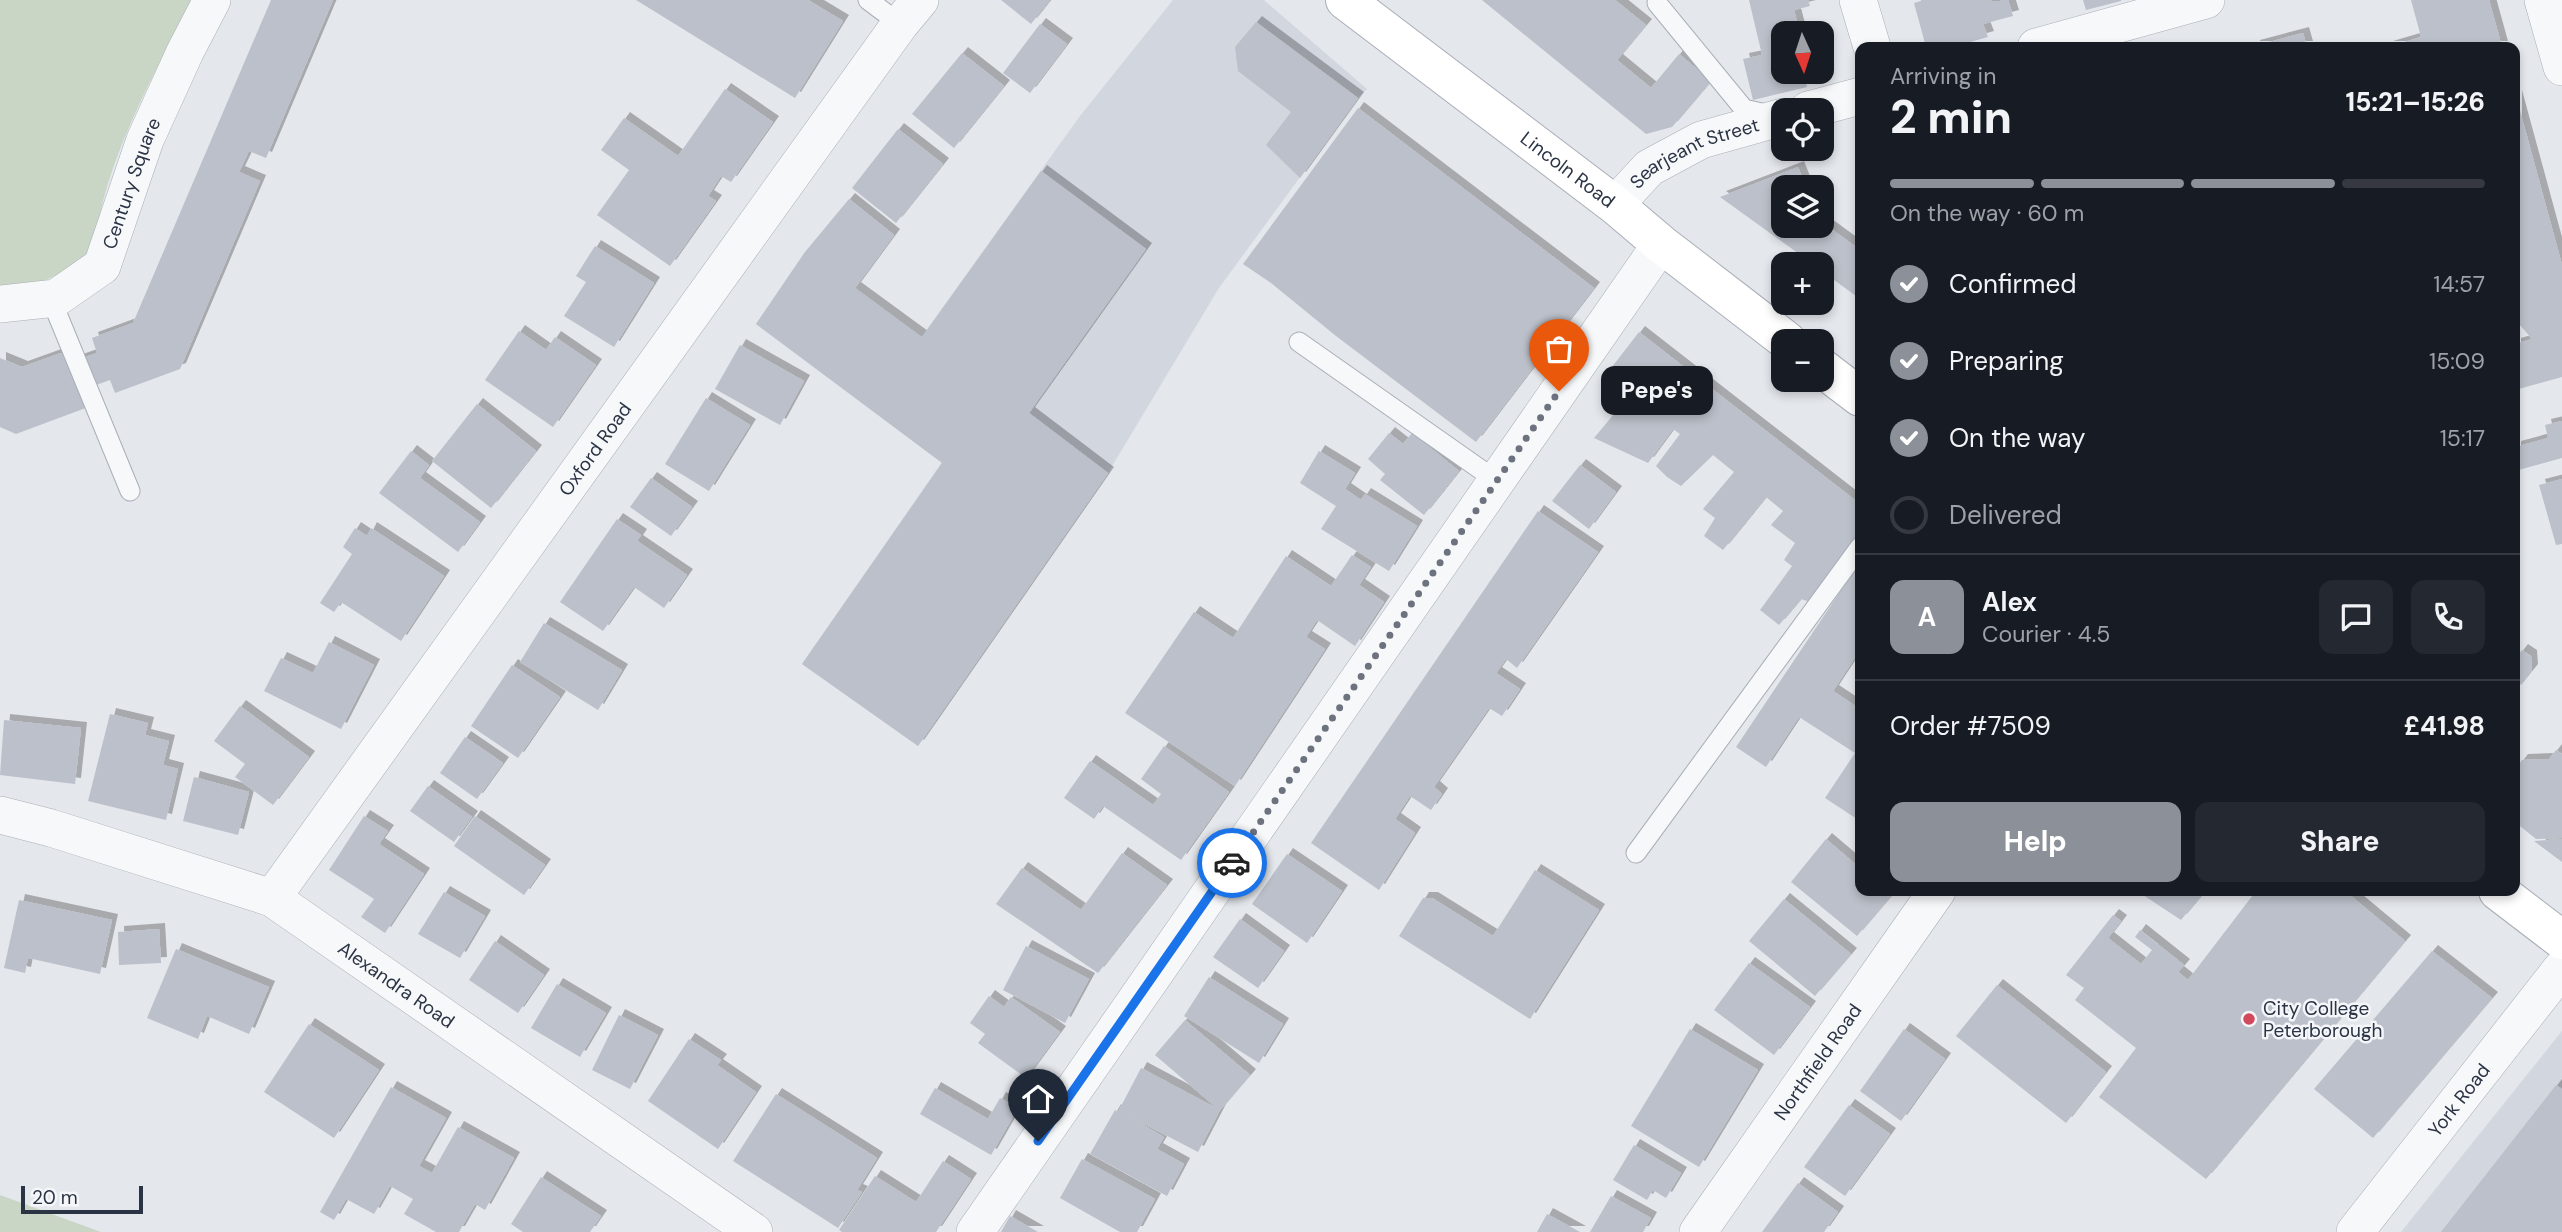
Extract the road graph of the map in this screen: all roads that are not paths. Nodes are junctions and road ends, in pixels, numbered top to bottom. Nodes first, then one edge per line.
1 (212, 0) edge
2 (868, 0) edge
3 (1345, 0) edge
4 (1858, 0) edge
5 (2206, 0) edge
6 (2543, 0) edge
7 (1657, 3) dead end
8 (910, 12) edge
9 (1871, 42) edge
10 (2054, 42) edge
11 (2562, 67) edge
12 (1855, 97) edge
13 (1834, 103) edge
14 (1771, 112) edge
15 (1771, 121) edge
16 (1615, 205) junction
17 (1661, 244) junction
18 (51, 299) junction
19 (0, 304) edge
20 (1771, 329) edge
21 (1299, 342) dead end
22 (1834, 377) edge
23 (1855, 393) edge
24 (1497, 481) junction
25 (130, 491) dead end
26 (1855, 554) edge
27 (0, 815) edge
28 (1636, 853) dead end
29 (1933, 896) edge
30 (2505, 896) edge
31 (272, 898) junction
32 (2562, 940) edge
33 (2562, 968) edge
34 (754, 1232) edge
35 (975, 1232) edge
36 (1698, 1232) edge
37 (2355, 1232) edge

1 - 18 street, Century Square
2 - 8 lane
3 - 16 street, Lincoln Road
4 - 9 street
5 - 10 street
6 - 11 street
7 - 14 lane
8 - 31 street, Oxford Road
12 - 13 street, Searjeant Street
15 - 16 street, Searjeant Street
16 - 17 street, Lincoln Road
17 - 20 street, Lincoln Road
17 - 24 street
18 - 19 street, Century Square
18 - 25 lane
21 - 24 lane
22 - 23 street
24 - 35 street
26 - 28 lane
27 - 31 street, Alexandra Road
29 - 36 street, Northfield Road
30 - 32 street
31 - 34 street, Alexandra Road
33 - 37 street, York Road

